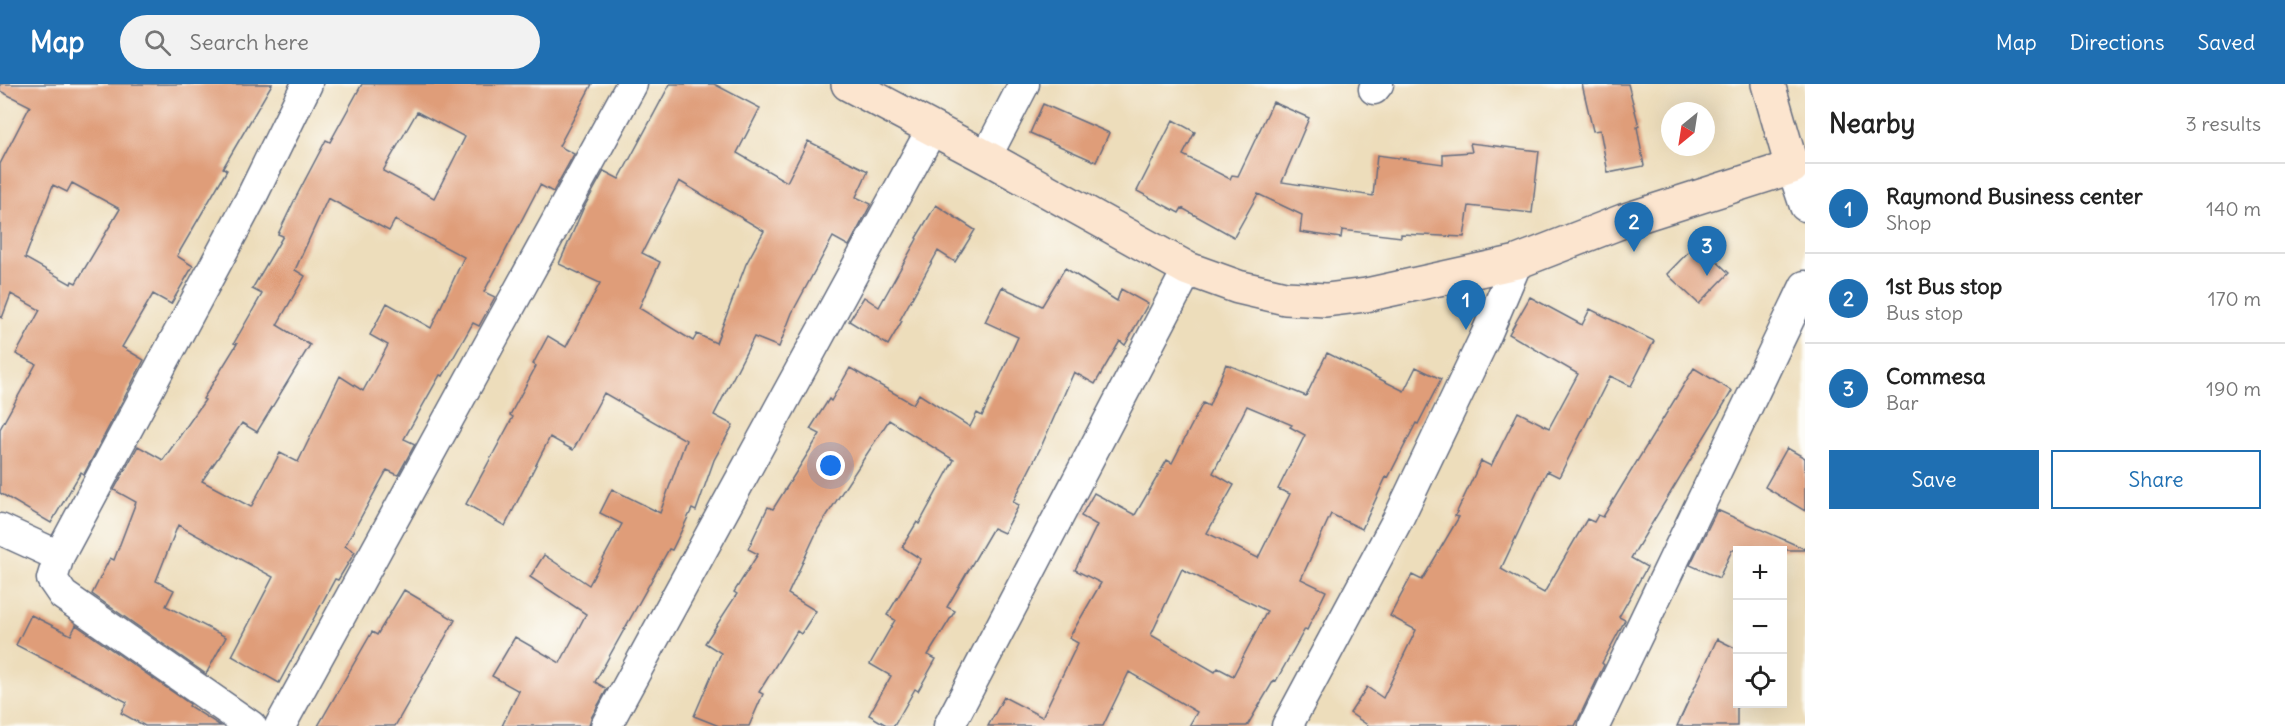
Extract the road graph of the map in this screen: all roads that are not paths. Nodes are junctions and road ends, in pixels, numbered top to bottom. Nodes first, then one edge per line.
1 (307, 84) edge
2 (632, 84) edge
3 (848, 84) edge
4 (1024, 84) edge
5 (1768, 84) edge
6 (932, 129) junction
7 (986, 157) junction
8 (1798, 166) edge
9 (1805, 206) edge
10 (1517, 262) junction
11 (1188, 269) junction
12 (1805, 286) edge
13 (0, 529) edge
14 (59, 556) junction
15 (251, 726) edge
16 (280, 726) edge
17 (606, 726) edge
18 (949, 726) edge
19 (1287, 726) edge
20 (1594, 726) edge

1 - 14 street
2 - 16 street
3 - 6 main road
4 - 7 street
5 - 8 main road
6 - 7 main road
6 - 17 street
7 - 11 main road
8 - 9 street
8 - 10 main road
10 - 11 main road
10 - 19 street
11 - 18 street
12 - 20 street
13 - 14 street
14 - 15 street

